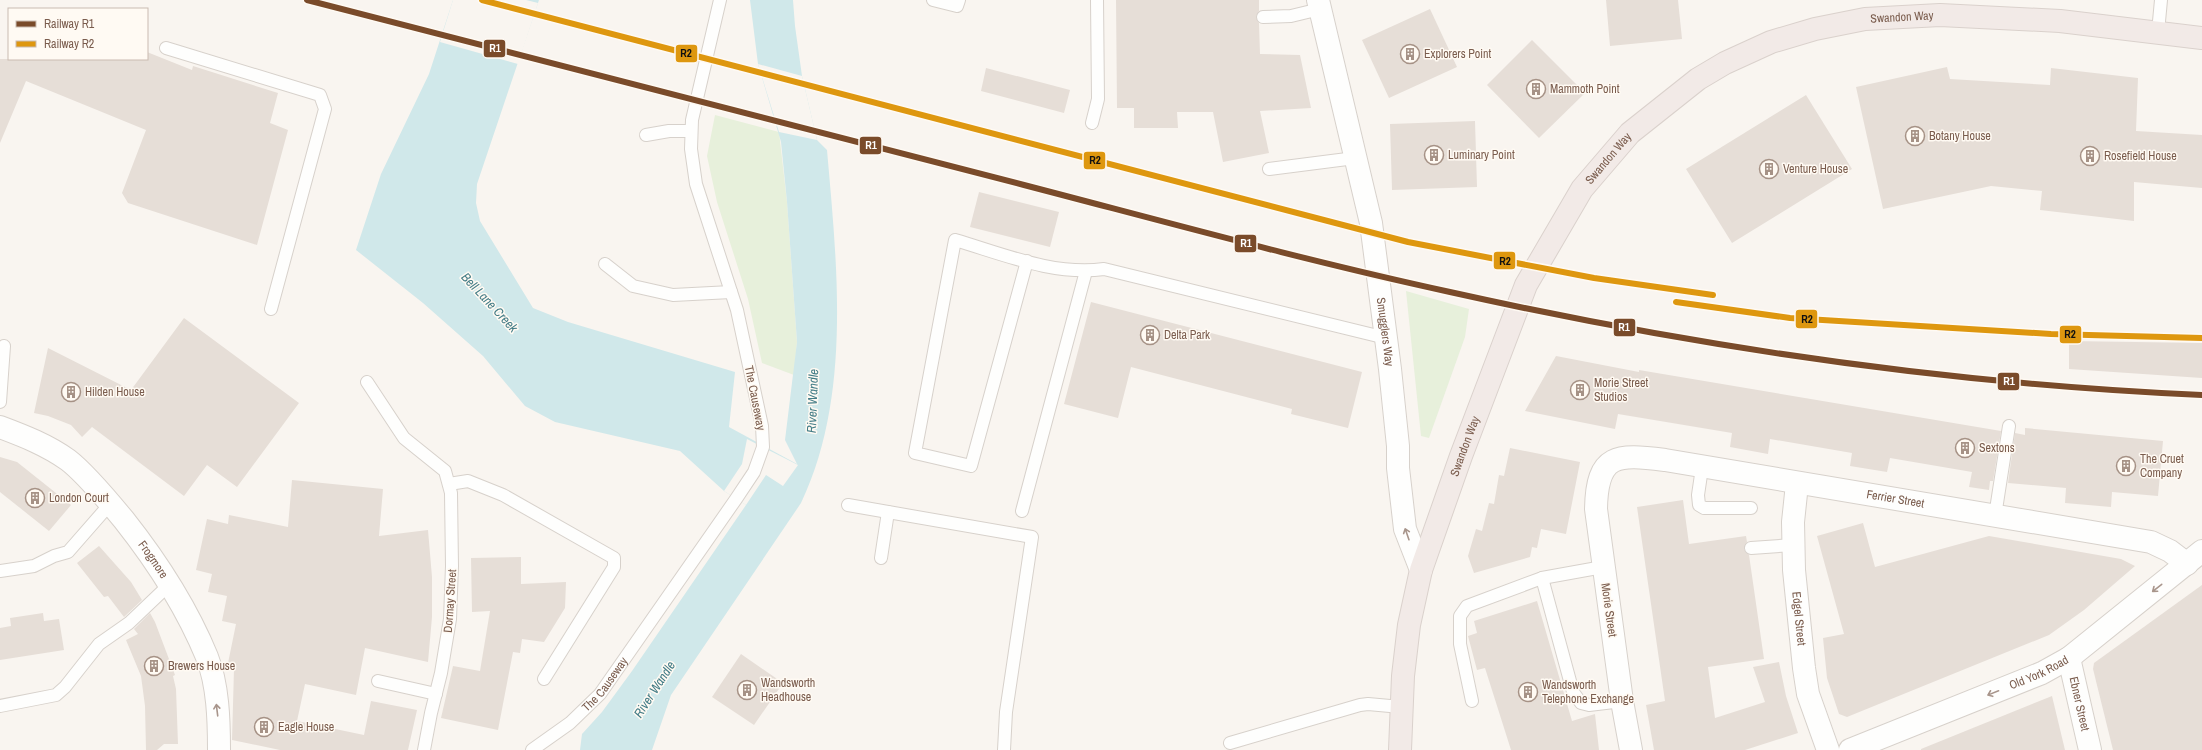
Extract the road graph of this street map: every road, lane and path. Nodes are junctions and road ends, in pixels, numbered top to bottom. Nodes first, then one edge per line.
1 (720, 0) edge
2 (933, 0) edge
3 (959, 0) edge
4 (1097, 0) edge
5 (2161, 0) edge
6 (1319, 4) edge
7 (1263, 17) dead end
8 (2158, 32) junction
9 (2202, 38) edge
10 (166, 48) dead end
11 (1092, 123) dead end
12 (691, 131) junction
13 (646, 135) dead end
14 (1355, 158) junction
15 (1269, 169) dead end
16 (1027, 261) junction
17 (605, 264) dead end
18 (1086, 271) junction
19 (731, 292) junction
20 (271, 309) dead end
21 (1386, 338) junction
22 (4, 346) dead end
23 (367, 382) dead end
24 (0, 402) edge
25 (2009, 426) dead end
26 (0, 427) edge
27 (1702, 468) junction
28 (1603, 470) joint
29 (449, 484) junction
30 (1797, 484) junction
31 (110, 504) junction
32 (848, 505) dead end
33 (1751, 508) dead end
34 (1022, 511) dead end
35 (888, 512) junction
36 (1995, 516) junction
37 (1793, 545) junction
38 (1751, 548) dead end
39 (2195, 557) edge
40 (881, 558) dead end
41 (1603, 567) junction
42 (1421, 570) junction
43 (0, 571) edge
44 (1542, 578) junction
45 (170, 583) junction
46 (2069, 658) junction
47 (544, 679) dead end
48 (378, 681) dead end
49 (436, 694) junction
50 (1472, 701) dead end
51 (1622, 701) junction
52 (0, 706) edge
53 (1401, 707) junction
54 (1230, 744) dead end
55 (219, 750) edge
56 (424, 750) edge
57 (532, 750) edge
58 (1004, 750) edge
59 (1400, 750) edge
60 (1631, 750) edge
61 (1828, 750) edge
62 (1850, 750) edge
63 (2090, 750) edge

1 - 12 lane, The Causeway
2 - 3 lane
4 - 11 lane
5 - 8 lane
6 - 7 lane
6 - 14 street, Smugglers Way
8 - 9 highway, Swandon Way
8 - 42 highway, Swandon Way
10 - 20 lane
12 - 13 lane
12 - 19 lane, The Causeway
14 - 15 lane
14 - 21 street, Smugglers Way
16 - 16 lane
16 - 18 lane
17 - 19 lane
18 - 21 lane
18 - 34 lane
19 - 57 lane, The Causeway
42 -> 21 street, Smugglers Way
22 - 24 lane
23 - 29 lane, Dormay Street
25 - 36 lane
26 - 31 street, Frogmore
27 - 28 street, Ferrier Street
27 - 30 street, Ferrier Street
27 - 33 lane
28 - 41 street, Morie Street
29 - 47 lane
29 - 49 lane, Dormay Street
30 - 36 street, Ferrier Street
30 - 37 street, Edgel Street
31 - 43 lane
31 - 45 street, Frogmore
32 - 35 lane
35 - 40 lane
35 - 58 lane
36 - 39 street, Ferrier Street
37 - 38 lane
37 - 61 street, Edgel Street
39 -> 46 street, Old York Road
41 - 44 lane
41 - 51 street, Morie Street
42 - 53 highway, Swandon Way
44 - 50 lane
44 - 51 lane
45 - 52 lane
55 -> 45 street, Frogmore
46 -> 62 street, Old York Road
46 - 63 street, Ebner Street
48 - 49 lane
49 - 56 lane, Dormay Street
51 - 60 street, Morie Street
53 - 54 lane
53 - 59 highway, Swandon Way

